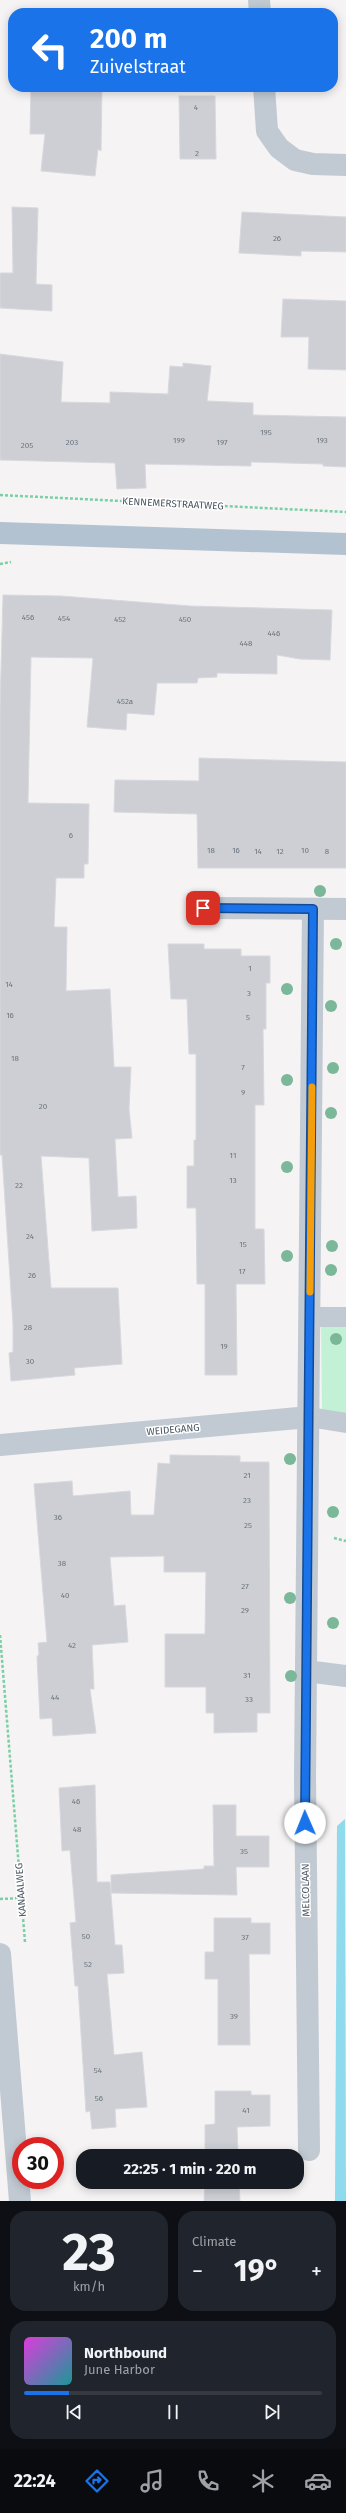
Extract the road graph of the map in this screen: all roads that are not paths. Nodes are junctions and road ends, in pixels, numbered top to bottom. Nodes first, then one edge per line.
1 (264, 92) edge
2 (346, 165) edge
3 (0, 533) edge
4 (346, 544) edge
5 (203, 908) dead end
6 (313, 909) junction
7 (346, 909) edge
8 (309, 1317) junction
9 (346, 1317) edge
10 (309, 1417) junction
11 (346, 1423) edge
12 (0, 1445) edge
13 (306, 1671) junction
14 (346, 1676) edge
15 (0, 1954) edge
16 (309, 2150) dead end
17 (20, 2201) edge

1 - 2 street
3 - 4 main road
5 - 6 street
6 - 7 street
6 - 8 street, MELCOLAAN
8 - 9 street
8 - 10 street, MELCOLAAN
10 - 11 street, WEIDEGANG
10 - 12 street, WEIDEGANG
10 - 13 street, MELCOLAAN
13 - 14 street
13 - 16 street, MELCOLAAN
15 - 17 street

